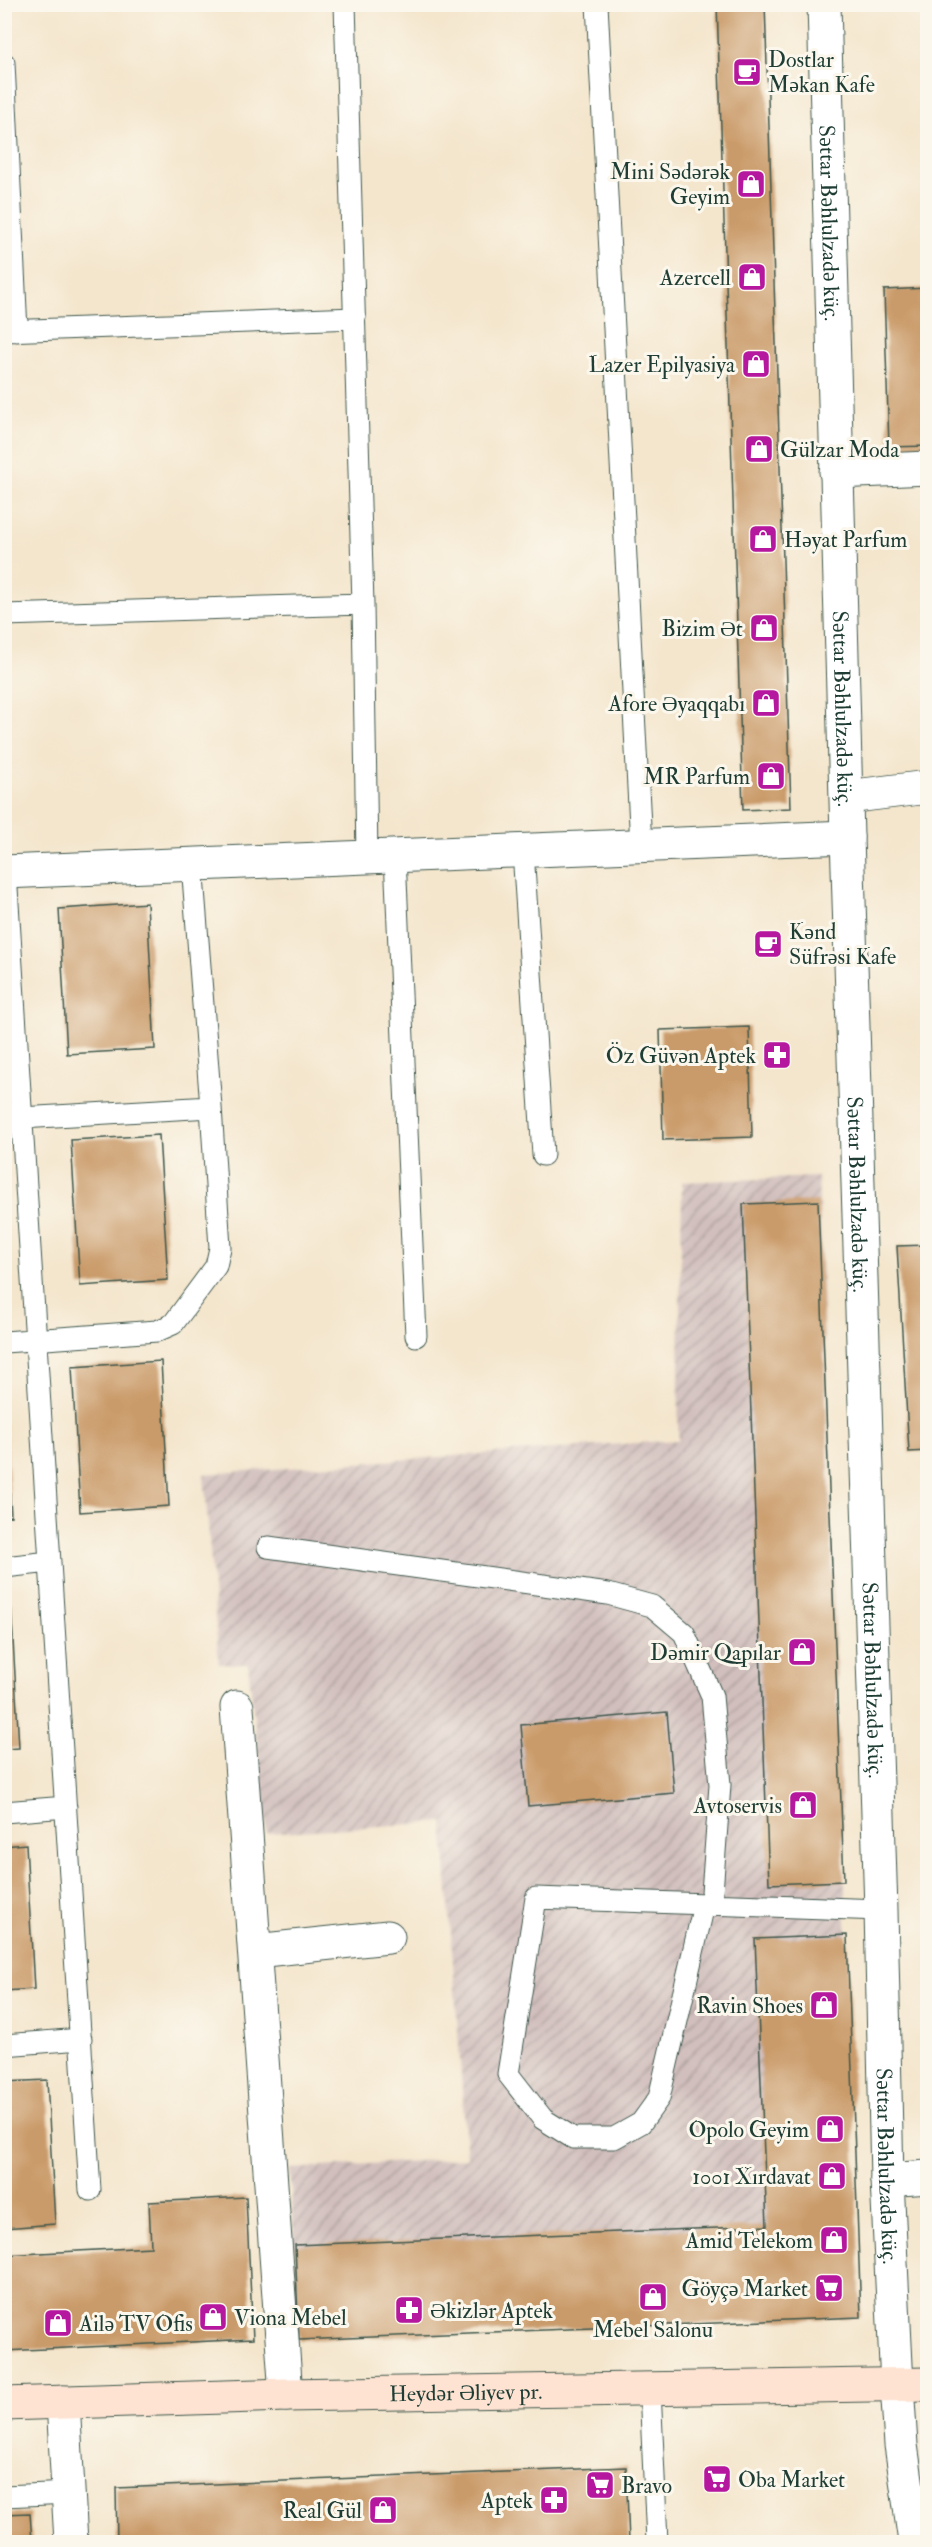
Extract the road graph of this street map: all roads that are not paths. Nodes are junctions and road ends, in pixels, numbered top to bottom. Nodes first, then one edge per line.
1 (345, 4) edge
2 (597, 4) edge
3 (824, 4) edge
4 (4, 63) edge
5 (355, 318) junction
6 (11, 331) edge
7 (927, 468) edge
8 (836, 472) junction
9 (363, 604) junction
10 (4, 615) edge
11 (927, 787) edge
12 (847, 797) junction
13 (847, 837) junction
14 (640, 845) junction
15 (524, 850) junction
16 (381, 856) junction
17 (192, 864) junction
18 (5, 872) edge
19 (212, 1107) junction
20 (13, 1119) edge
21 (543, 1155) dead end
22 (416, 1336) dead end
23 (37, 1340) junction
24 (4, 1342) edge
25 (268, 1546) dead end
26 (50, 1562) junction
27 (4, 1567) edge
28 (237, 1707) dead end
29 (66, 1807) junction
30 (4, 1812) edge
31 (707, 1905) junction
32 (881, 1910) junction
33 (388, 1937) dead end
34 (255, 1951) junction
35 (81, 2039) junction
36 (4, 2045) edge
37 (927, 2177) edge
38 (887, 2180) junction
39 (90, 2190) dead end
40 (912, 2385) edge
41 (650, 2389) junction
42 (286, 2395) junction
43 (63, 2402) junction
44 (4, 2404) edge
45 (69, 2493) junction
46 (4, 2496) edge
47 (918, 2529) edge
48 (71, 2542) edge
49 (657, 2542) edge

1 - 5 lane
2 - 14 lane
3 - 8 street, Səttar Bəhlulzadə küç.
4 - 6 lane
5 - 6 lane
5 - 9 lane
7 - 8 street
8 - 12 street, Səttar Bəhlulzadə küç.
9 - 10 lane
9 - 16 lane
11 - 12 street
12 - 13 street, Səttar Bəhlulzadə küç.
13 - 14 street
13 - 32 street, Səttar Bəhlulzadə küç.
14 - 15 street
15 - 16 street
15 - 21 lane
16 - 17 street
16 - 22 lane
17 - 18 street
17 - 19 lane
18 - 20 lane
19 - 20 lane
19 - 23 lane
20 - 23 lane
23 - 24 lane
23 - 26 lane
25 - 31 lane
26 - 27 lane
26 - 29 lane
28 - 34 street
29 - 30 lane
29 - 35 lane
31 - 31 lane
31 - 32 lane
32 - 38 street, Səttar Bəhlulzadə küç.
33 - 34 street
34 - 42 street
35 - 36 lane
35 - 39 lane
37 - 38 street
38 - 40 street, Səttar Bəhlulzadə küç.
40 - 41 main road, Heydər Əliyev pr.
40 - 47 street, Səttar Bəhlulzadə küç.
41 - 42 main road, Heydər Əliyev pr.
41 - 49 lane
42 - 43 main road, Heydər Əliyev pr.
43 - 44 main road, Heydər Əliyev pr.
43 - 45 street
45 - 46 lane
45 - 48 street

